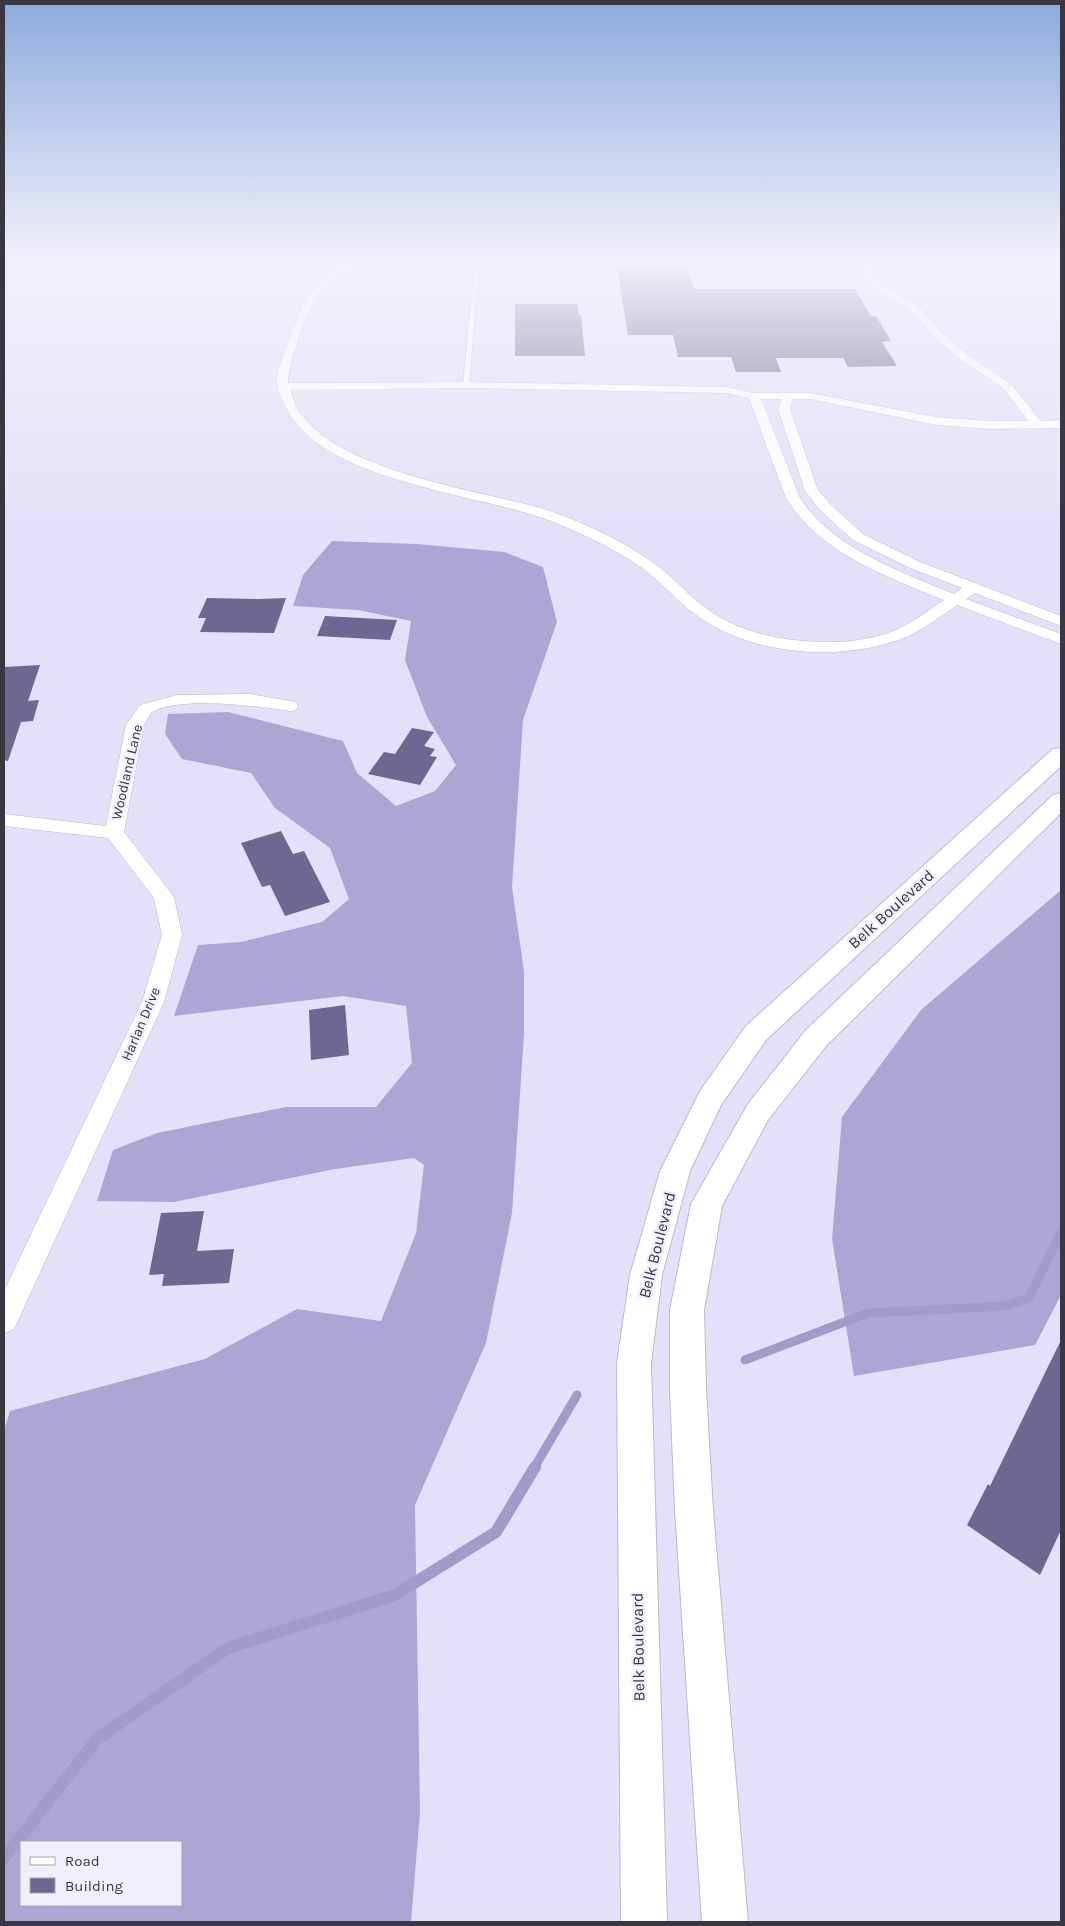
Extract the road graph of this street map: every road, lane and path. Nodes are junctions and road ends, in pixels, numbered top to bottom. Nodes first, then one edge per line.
1 (291, 352) edge
2 (469, 352) edge
3 (958, 352) edge
4 (466, 385) junction
5 (282, 386) junction
6 (754, 396) junction
7 (789, 396) junction
8 (1038, 424) junction
9 (1061, 424) edge
10 (973, 588) junction
11 (956, 598) junction
12 (1061, 621) edge
13 (1061, 639) edge
14 (290, 706) dead end
15 (1061, 754) edge
16 (1061, 800) edge
17 (4, 820) edge
18 (114, 833) junction
19 (4, 1320) edge
20 (644, 1922) edge
21 (725, 1922) edge

1 - 5 street
2 - 4 lane
3 - 8 street
4 - 5 street
4 - 6 street
5 - 11 street
6 - 7 street
6 - 11 street
7 - 8 street
7 - 10 street
8 - 9 street
10 - 11 street
10 - 12 street
11 - 13 street
14 - 18 street, Woodland Lane
15 - 20 street, Belk Boulevard
16 - 21 street
17 - 18 street
18 - 19 street, Harlan Drive

